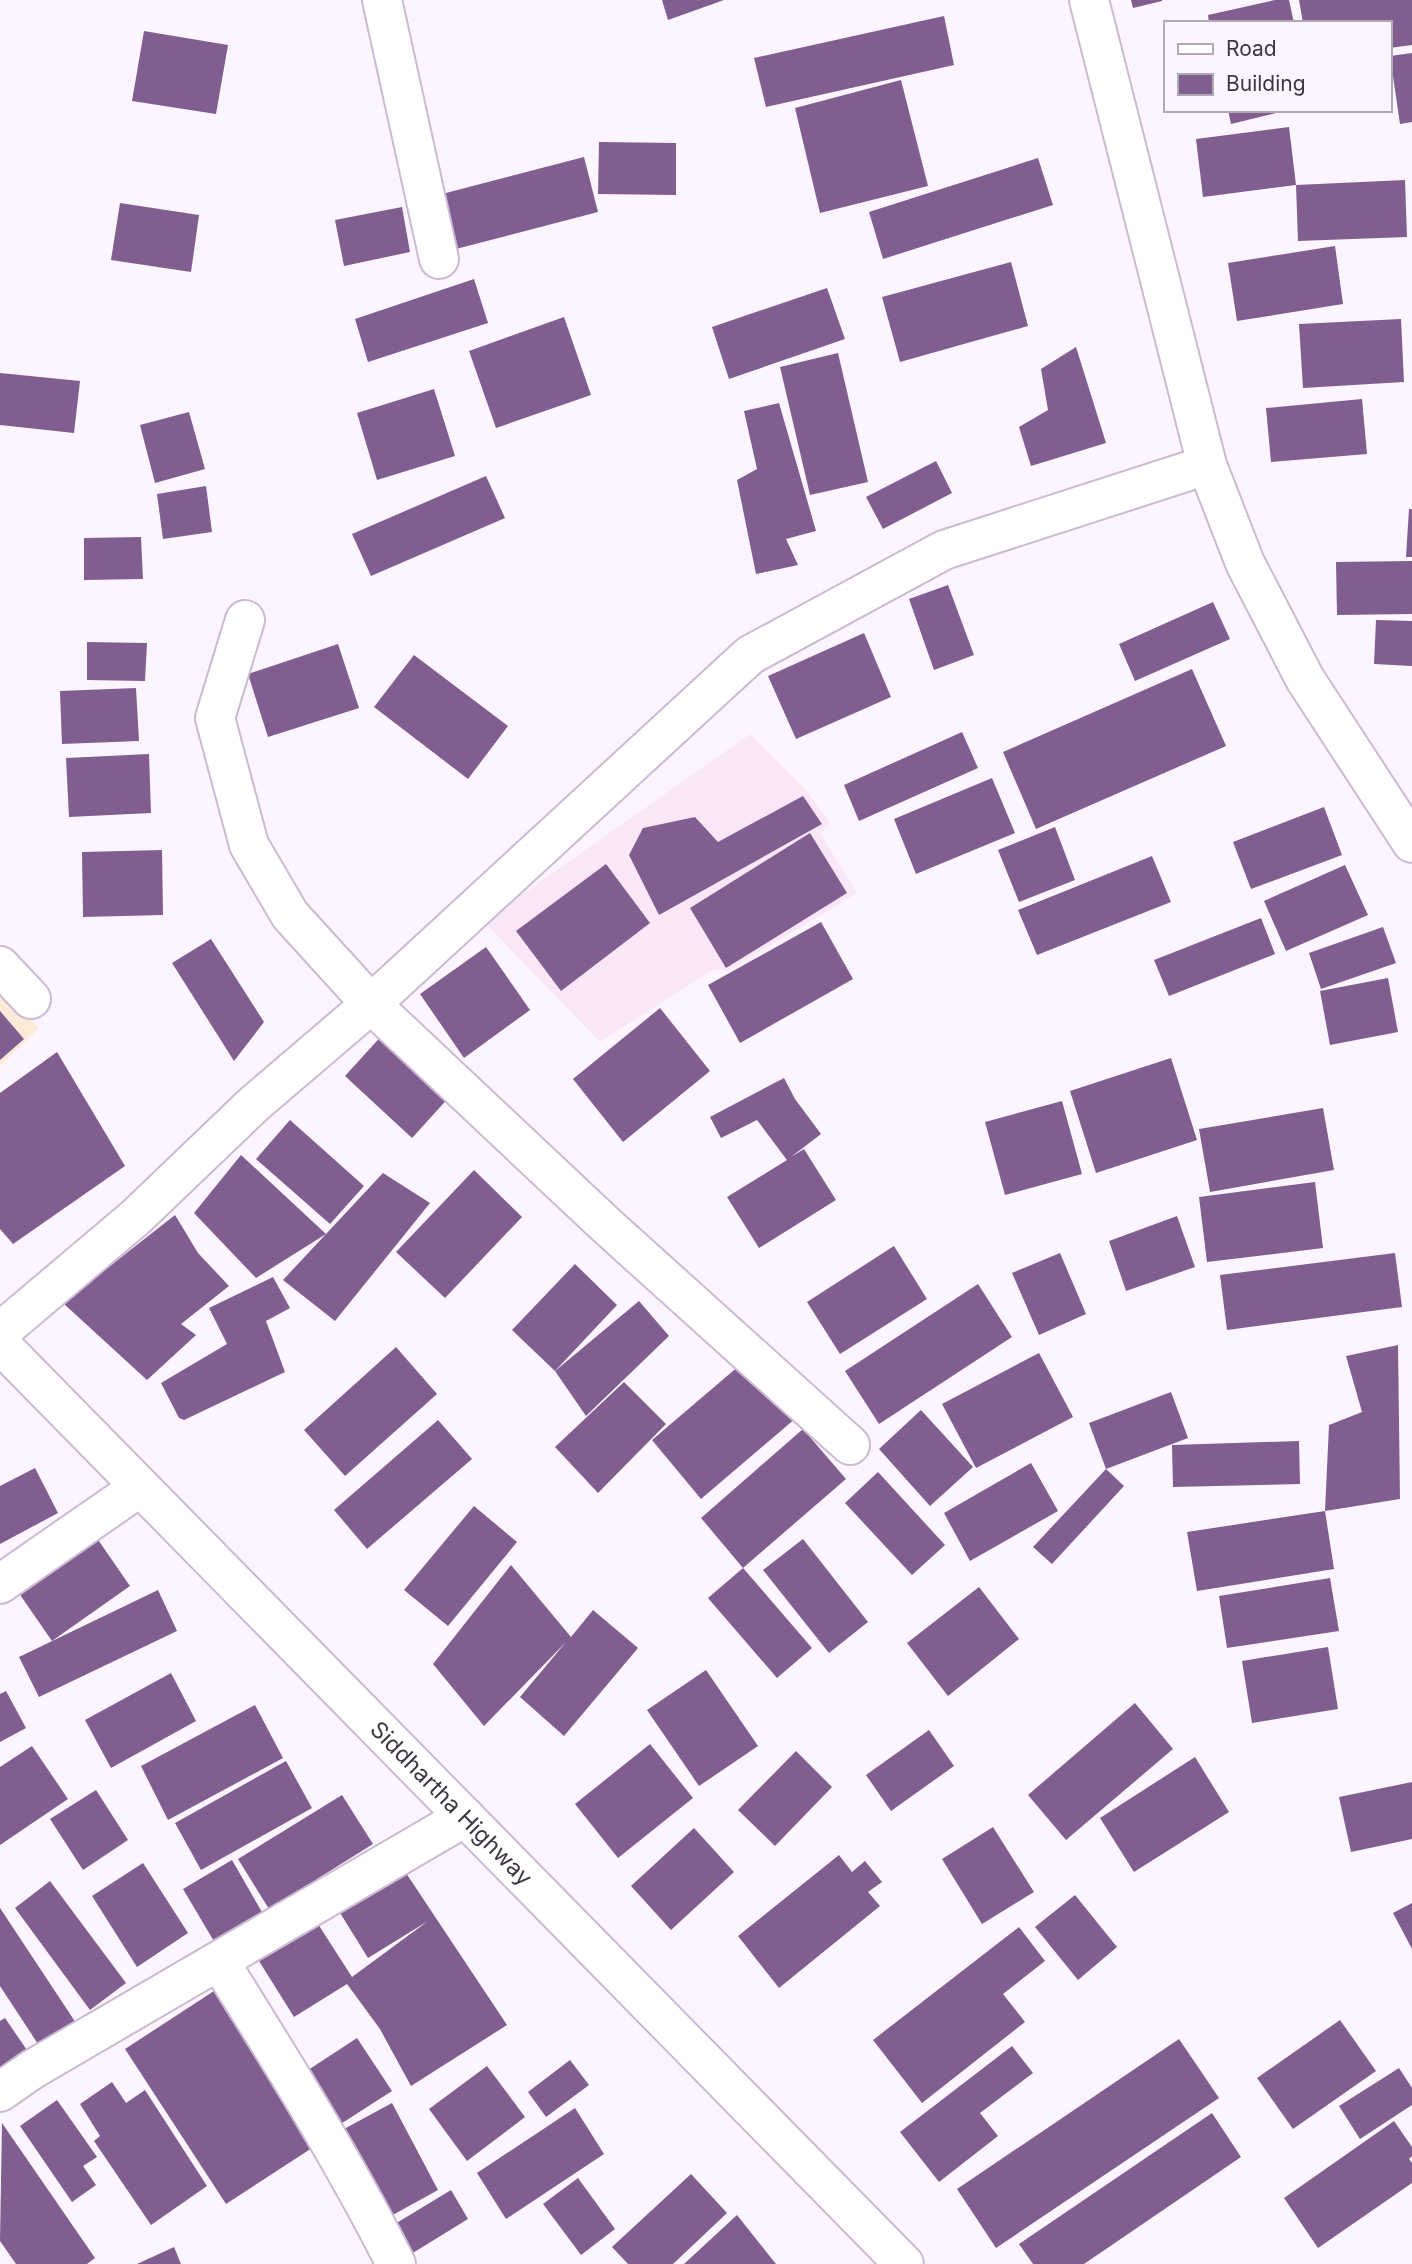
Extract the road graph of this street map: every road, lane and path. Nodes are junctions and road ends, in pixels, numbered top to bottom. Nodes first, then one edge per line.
1 (382, 0) edge
2 (1089, 0) edge
3 (439, 259) dead end
4 (1207, 465) junction
5 (245, 620) dead end
6 (1412, 843) edge
7 (0, 966) edge
8 (32, 999) dead end
9 (371, 1004) junction
10 (0, 1332) edge
11 (0, 1344) edge
12 (850, 1445) dead end
13 (140, 1487) junction
14 (0, 1584) edge
15 (465, 1817) junction
16 (219, 1961) junction
17 (0, 2092) edge
18 (396, 2264) edge
19 (904, 2264) edge

1 - 3 main road
2 - 4 main road
4 - 6 main road
4 - 9 main road
5 - 9 main road
7 - 8 main road
9 - 10 main road
9 - 12 main road
11 - 13 main road, Siddhartha Highway
13 - 14 main road
13 - 15 main road, Siddhartha Highway
15 - 16 main road
15 - 19 main road, Siddhartha Highway
16 - 17 main road
16 - 18 main road

